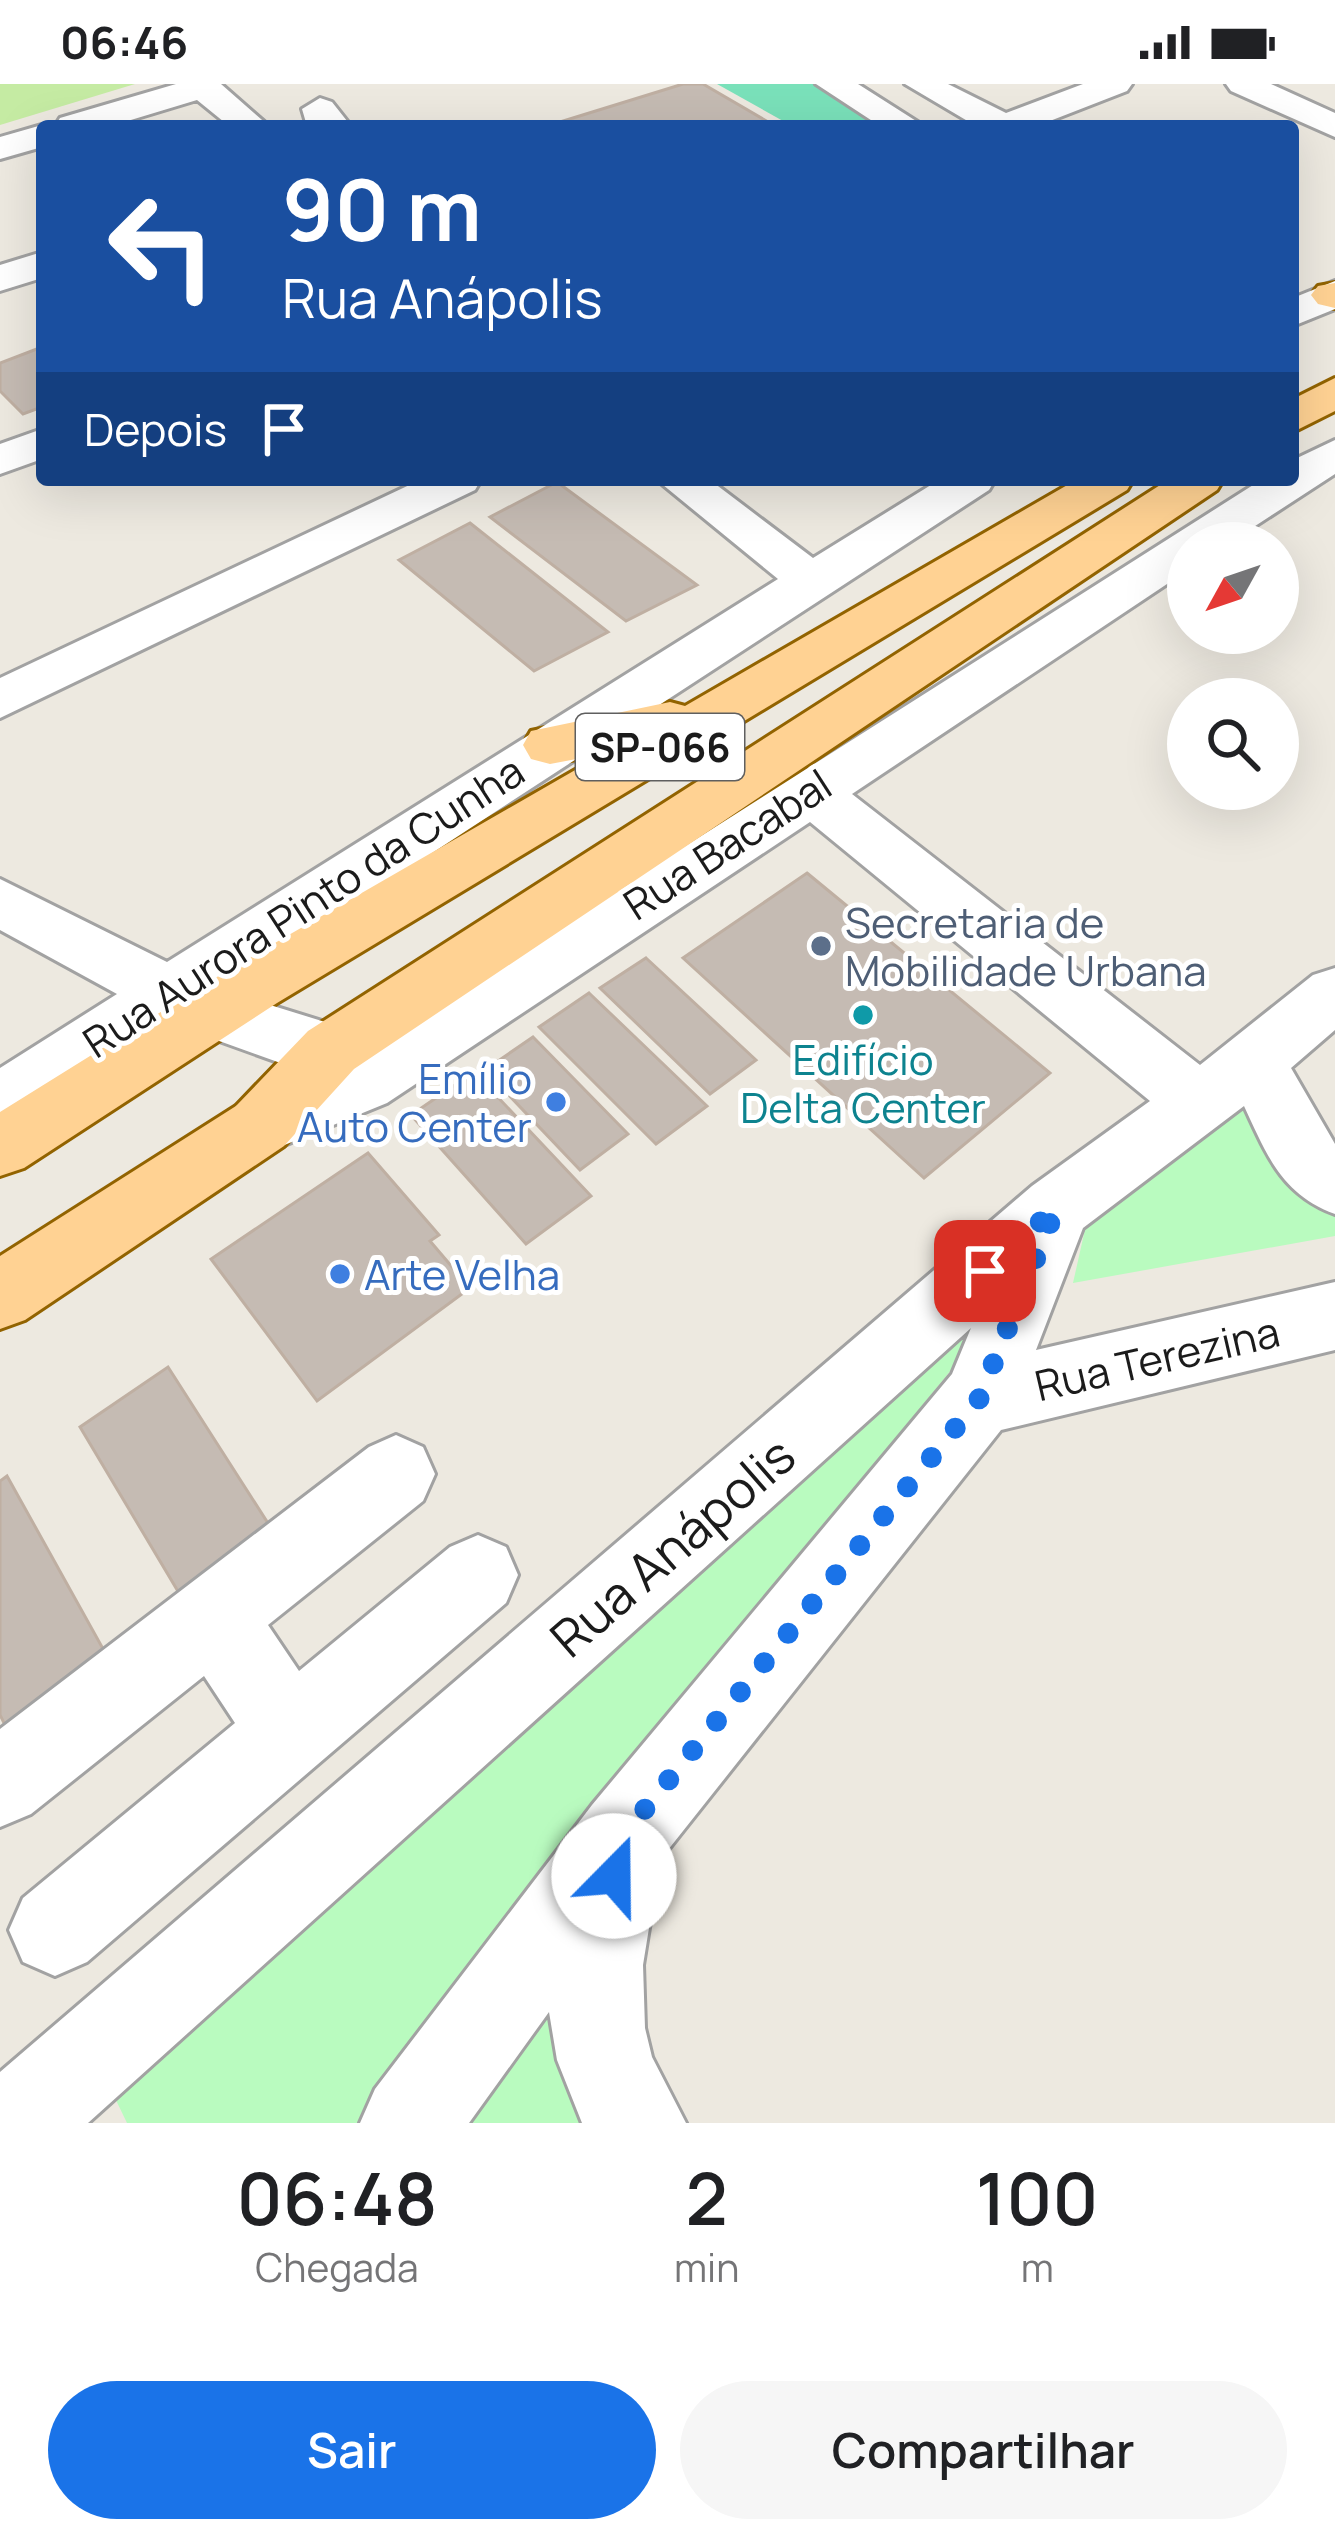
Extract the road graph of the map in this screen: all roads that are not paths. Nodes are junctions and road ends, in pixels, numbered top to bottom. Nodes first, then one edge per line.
1 (252, 84) edge
2 (833, 84) edge
3 (922, 84) edge
4 (1115, 84) edge
5 (1243, 84) edge
6 (207, 91) edge
7 (97, 120) edge
8 (243, 120) edge
9 (896, 120) edge
10 (992, 120) edge
11 (1020, 120) edge
12 (1335, 126) edge
13 (36, 138) edge
14 (0, 148) edge
15 (36, 266) edge
16 (0, 279) edge
17 (1335, 346) edge
18 (1299, 367) edge
19 (1335, 392) edge
20 (1299, 415) edge
21 (36, 445) edge
22 (1335, 454) edge
23 (0, 460) edge
24 (1299, 477) edge
25 (446, 486) edge
26 (688, 486) edge
27 (962, 486) edge
28 (1100, 486) edge
29 (1191, 486) edge
30 (1285, 486) edge
31 (1228, 522) edge
32 (1167, 561) edge
33 (809, 579) junction
34 (0, 700) edge
35 (721, 711) junction
36 (550, 745) junction
37 (809, 790) junction
38 (0, 902) edge
39 (1335, 993) edge
40 (175, 996) junction
41 (1255, 1060) junction
42 (348, 1067) junction
43 (1199, 1102) junction
44 (0, 1103) edge
45 (260, 1126) joint
46 (0, 1147) edge
47 (1335, 1184) edge
48 (1056, 1208) junction
49 (0, 1296) edge
50 (1335, 1316) edge
51 (979, 1399) junction
52 (396, 1474) dead end
53 (478, 1575) dead end
54 (214, 1616) junction
55 (290, 1732) junction
56 (0, 1783) edge
57 (623, 1836) junction
58 (56, 1930) dead end
59 (16, 2103) edge
60 (409, 2123) edge
61 (638, 2123) edge

1 - 6 street
2 - 9 street
3 - 10 street
4 - 11 street
5 - 12 street
6 - 7 street
6 - 8 street
13 - 14 street
15 - 16 street
17 - 18 main road
19 - 20 main road
21 - 23 street
22 - 24 street, Rua Bacabal
25 - 34 street
26 - 33 street
27 - 33 street, Rua Aurora Pinto da Cunha
28 - 35 main road, SP-066
29 - 42 main road, SP-066
30 - 31 street, Rua Bacabal
32 - 37 street, Rua Bacabal
33 - 36 street, Rua Aurora Pinto da Cunha
35 - 36 main road
35 - 40 main road, SP-066
36 - 40 street, Rua Aurora Pinto da Cunha
37 - 42 street, Rua Bacabal
37 - 43 street
38 - 40 street
39 - 41 street, Rua Anápolis
40 - 42 street
40 - 44 street, Rua Aurora Pinto da Cunha
40 - 46 main road, SP-066
41 - 43 street, Rua Anápolis
41 - 47 street
42 - 45 street, Rua Bacabal
43 - 48 street, Rua Anápolis
45 - 49 main road
48 - 51 street
48 - 59 street, Rua Anápolis
50 - 51 street, Rua Terezina
51 - 57 street
52 - 54 street
53 - 55 street
54 - 55 street
54 - 56 street
55 - 58 street
57 - 60 street
57 - 61 street

